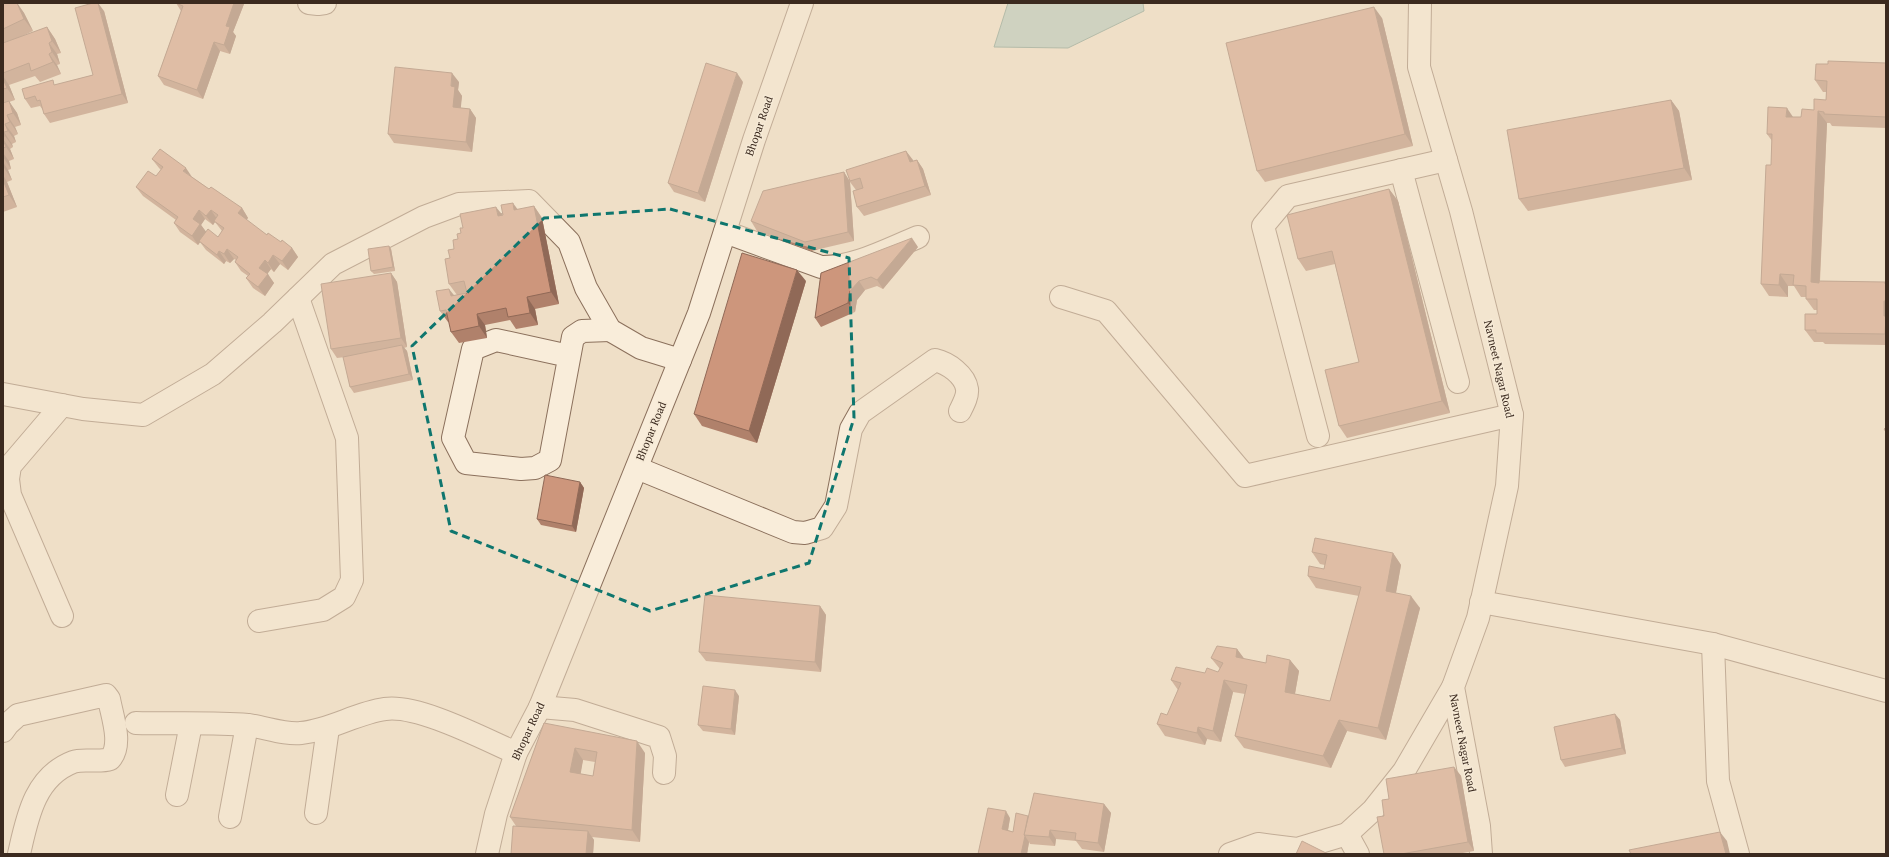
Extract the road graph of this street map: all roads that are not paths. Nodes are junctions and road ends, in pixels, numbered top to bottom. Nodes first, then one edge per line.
1 (309, 3) edge
2 (325, 3) edge
3 (802, 3) edge
4 (1420, 3) edge
5 (1446, 160) junction
6 (1401, 170) junction
7 (725, 232) junction
8 (918, 237) dead end
9 (1061, 297) dead end
10 (298, 298) junction
11 (610, 330) junction
12 (569, 356) junction
13 (680, 360) junction
14 (1458, 382) dead end
15 (3, 394) edge
16 (62, 405) junction
17 (960, 411) dead end
18 (1512, 415) junction
19 (1318, 436) dead end
20 (637, 468) junction
21 (1481, 602) junction
22 (62, 616) dead end
23 (259, 621) dead end
24 (1713, 644) junction
25 (1453, 687) junction
26 (1886, 691) edge
27 (540, 707) junction
28 (136, 723) dead end
29 (191, 724) junction
30 (247, 725) junction
31 (328, 728) junction
32 (3, 731) edge
33 (516, 753) junction
34 (664, 773) dead end
35 (177, 795) dead end
36 (316, 812) dead end
37 (230, 817) dead end
38 (1347, 834) junction
39 (19, 854) edge
40 (487, 854) edge
41 (1230, 854) edge
42 (1358, 854) edge
43 (1481, 854) edge
44 (1738, 854) edge

1 - 2 street
3 - 7 street, Bhopar Road
4 - 5 street, Navneet Nagar Road
5 - 6 street
5 - 18 street, Navneet Nagar Road
6 - 14 street
6 - 19 street
7 - 8 street
7 - 13 street, Bhopar Road
9 - 18 street
10 - 11 street
10 - 16 street
10 - 23 street
11 - 12 street
11 - 13 street
12 - 12 street
13 - 20 street, Bhopar Road
15 - 16 street
16 - 22 street
17 - 20 street
18 - 21 street, Navneet Nagar Road
20 - 27 street, Bhopar Road
21 - 24 street
21 - 25 street, Navneet Nagar Road
24 - 26 street
24 - 44 street
25 - 38 street
25 - 43 street, Navneet Nagar Road
27 - 33 street, Bhopar Road
27 - 34 street
28 - 29 street
29 - 30 street
29 - 35 street
30 - 31 street
30 - 37 street
31 - 33 street
31 - 36 street
32 - 39 street
33 - 40 street, Bhopar Road
38 - 41 street
38 - 42 street

